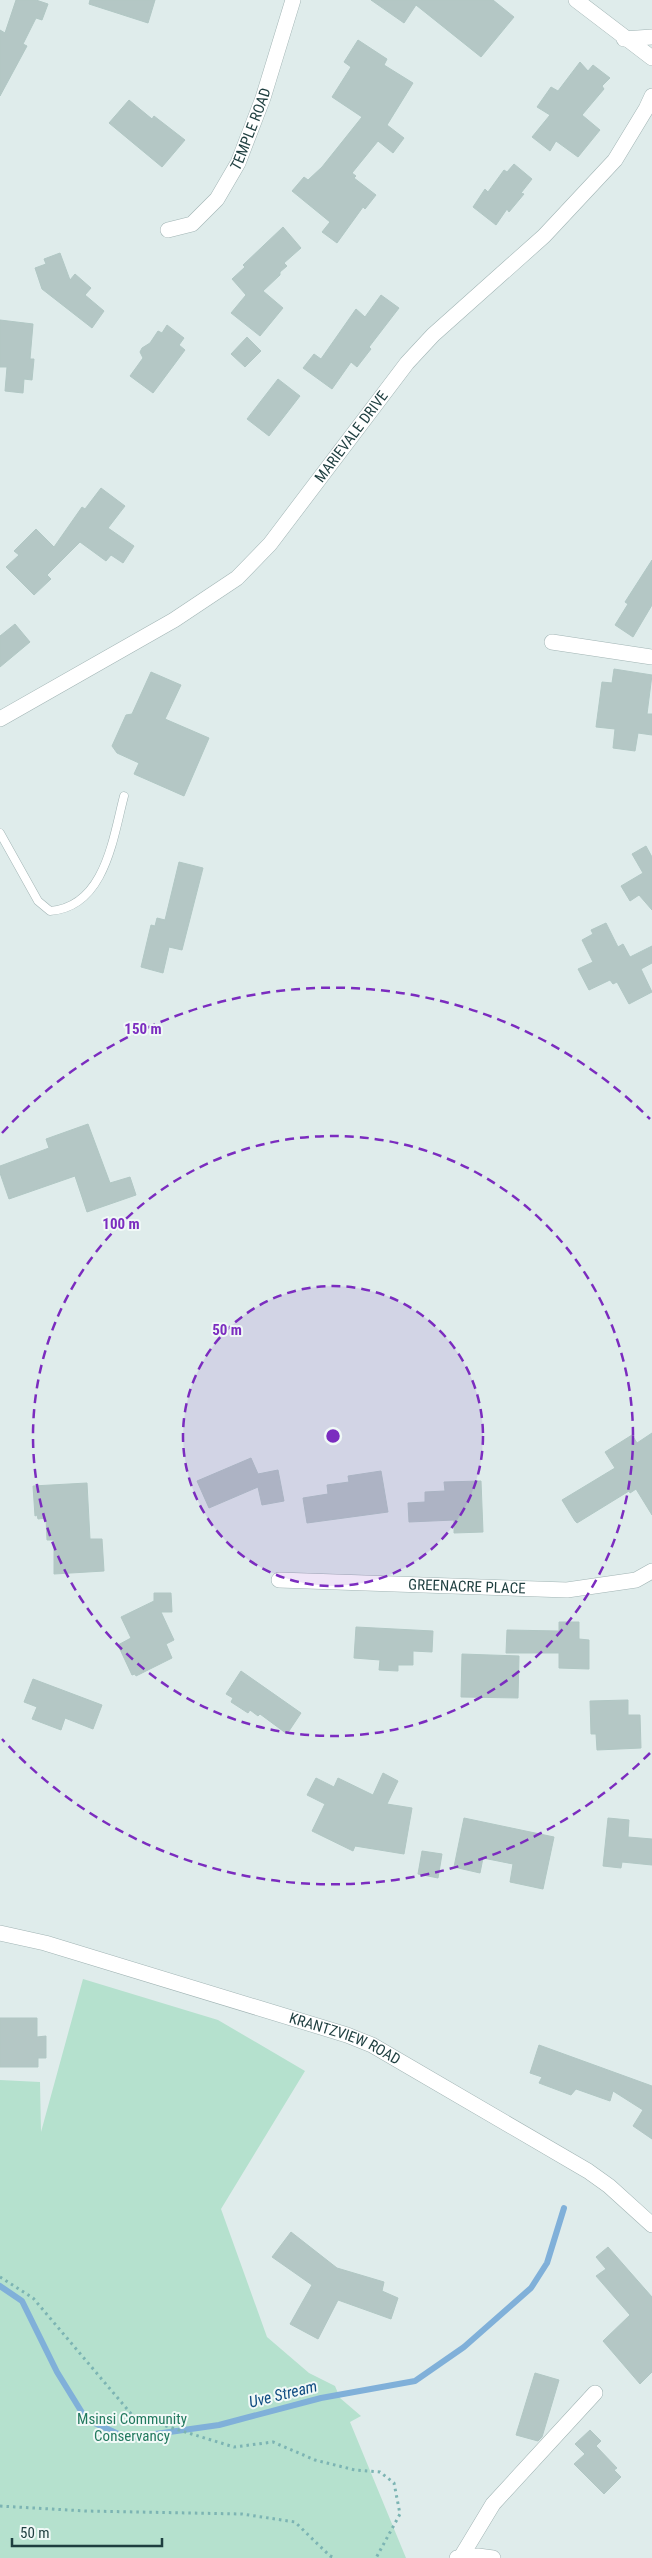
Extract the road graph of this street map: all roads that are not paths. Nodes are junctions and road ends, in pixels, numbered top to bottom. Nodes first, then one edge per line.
1 (293, 0) edge
2 (576, 0) edge
3 (652, 36) edge
4 (624, 39) junction
5 (652, 58) edge
6 (652, 96) edge
7 (168, 230) dead end
8 (552, 642) dead end
9 (652, 657) edge
10 (0, 718) edge
11 (124, 796) dead end
12 (0, 833) edge
13 (652, 1571) edge
14 (279, 1580) dead end
15 (0, 1933) edge
16 (652, 2225) edge
17 (595, 2393) dead end
18 (459, 2557) edge
19 (493, 2558) edge

1 - 7 street, TEMPLE ROAD
2 - 4 street
3 - 4 street
4 - 5 street
6 - 10 street, MARIEVALE DRIVE
8 - 9 street
11 - 12 lane
13 - 14 street, GREENACRE PLACE
15 - 16 street, KRANTZVIEW ROAD
17 - 18 street
18 - 19 street

